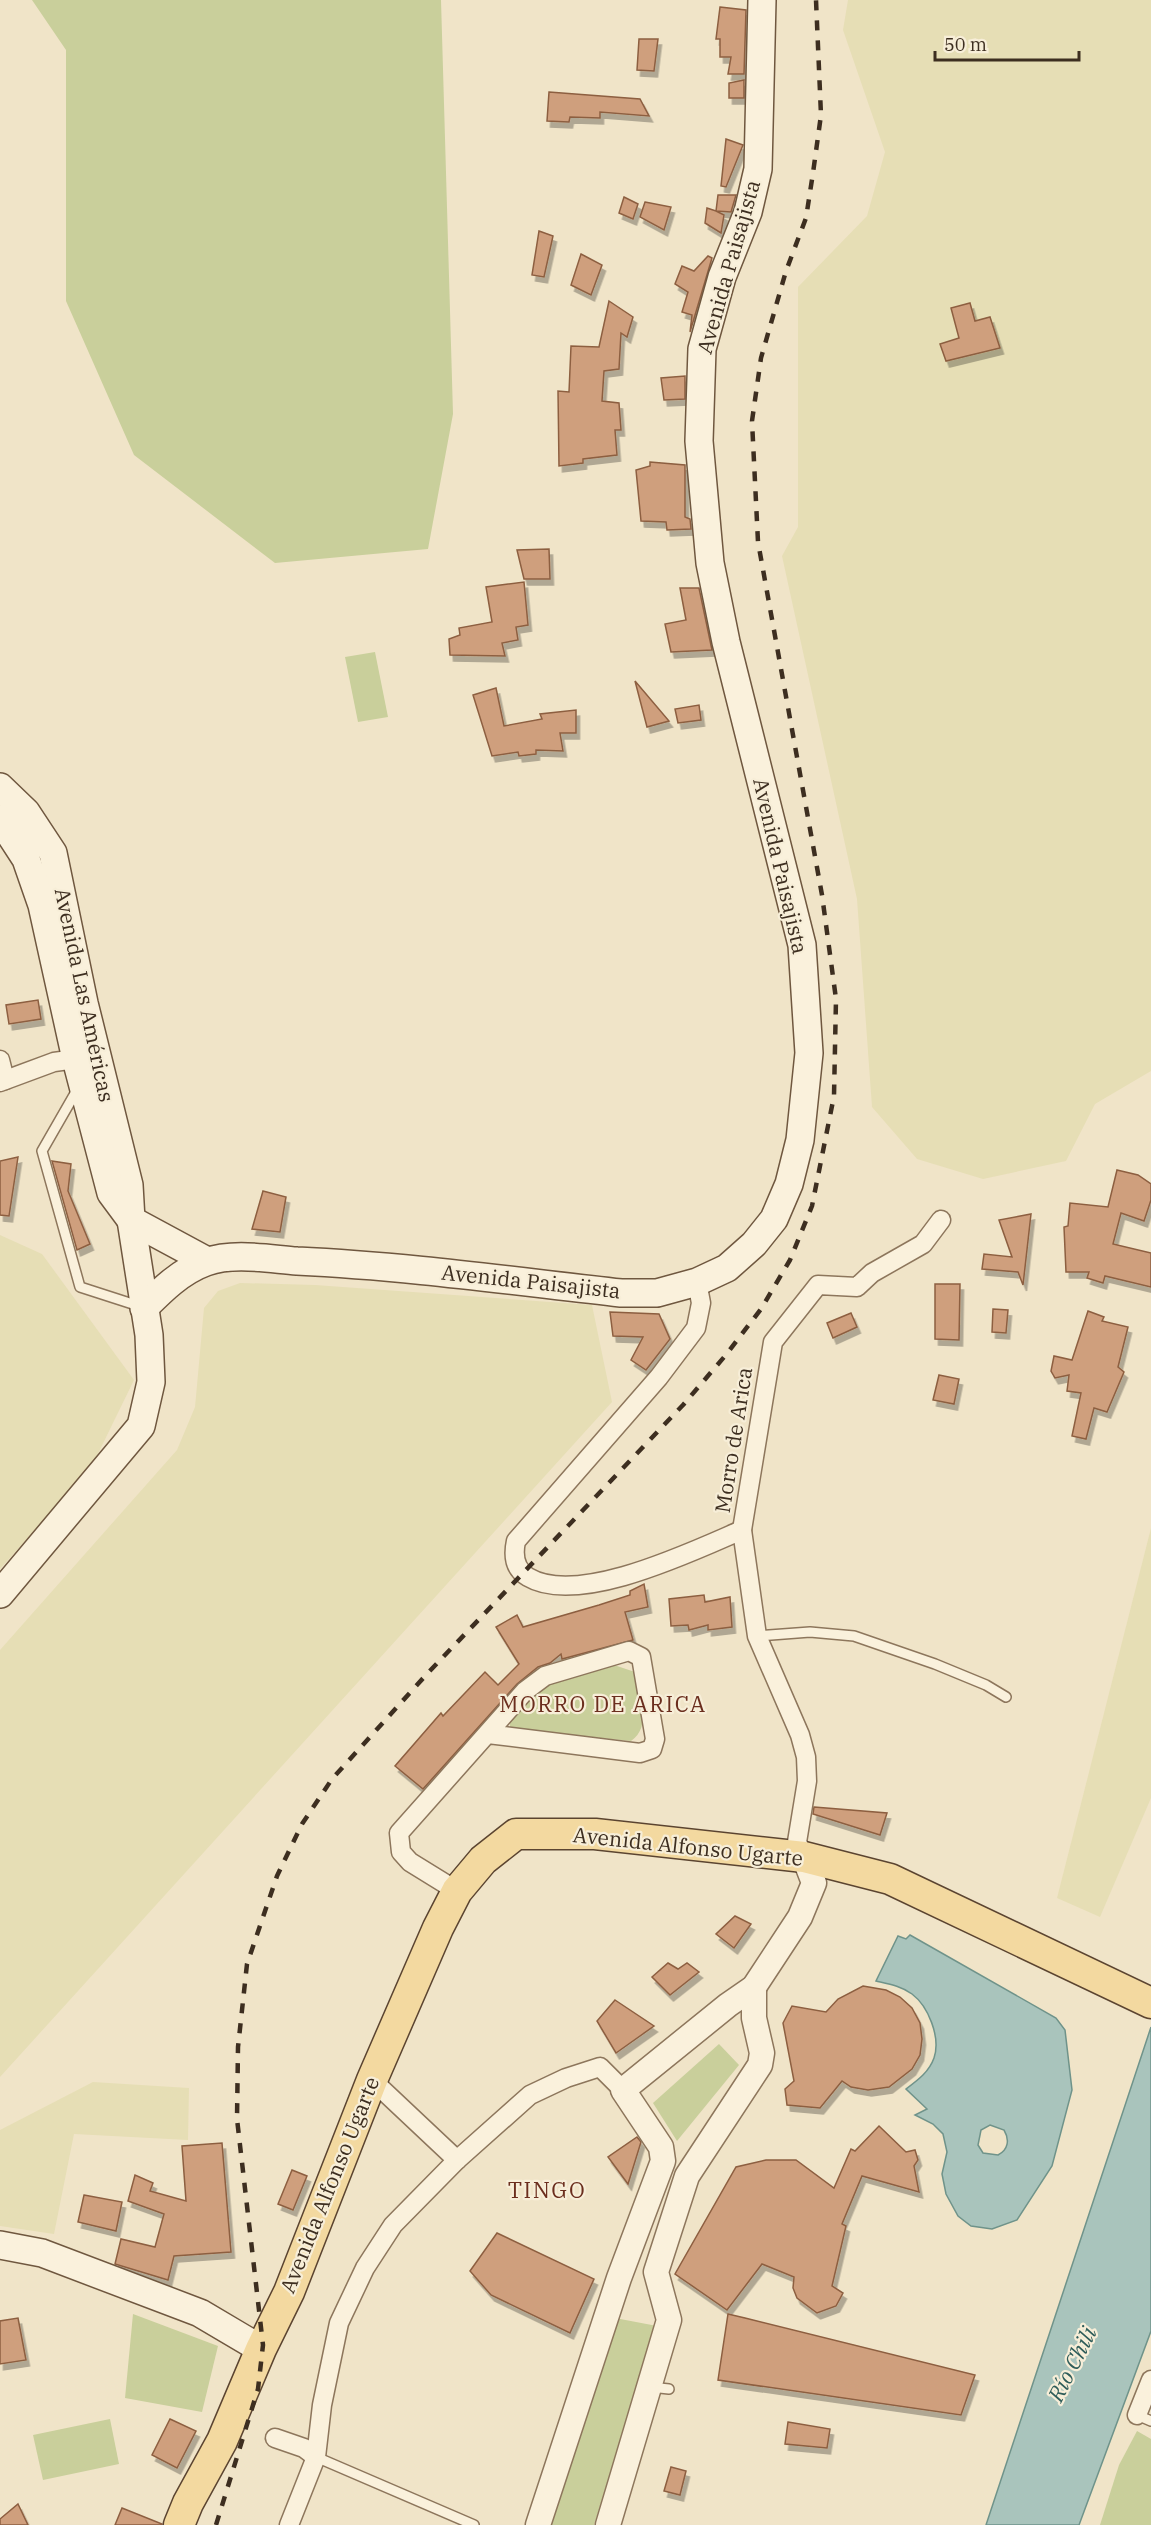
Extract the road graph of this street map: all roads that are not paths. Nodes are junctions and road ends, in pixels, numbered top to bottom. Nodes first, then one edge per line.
1 (762, 0) edge
2 (0, 787) edge
3 (0, 819) edge
4 (0, 1060) edge
5 (80, 1070) junction
6 (3, 1081) edge
7 (131, 1220) junction
8 (942, 1220) dead end
9 (207, 1261) junction
10 (698, 1282) junction
11 (144, 1308) junction
12 (742, 1530) junction
13 (0, 1594) edge
14 (757, 1636) junction
15 (1006, 1697) dead end
16 (488, 1734) junction
17 (804, 1857) junction
18 (457, 1891) junction
19 (754, 1988) junction
20 (1151, 2003) edge
21 (372, 2080) junction
22 (623, 2090) junction
23 (457, 2160) junction
24 (663, 2161) junction
25 (687, 2176) junction
26 (0, 2246) edge
27 (619, 2278) junction
28 (659, 2284) junction
29 (261, 2349) junction
30 (1151, 2380) edge
31 (1144, 2418) edge
32 (275, 2438) dead end
33 (222, 2441) junction
34 (316, 2457) junction
35 (179, 2525) edge
36 (201, 2525) edge
37 (289, 2525) edge
38 (474, 2525) edge
39 (538, 2525) edge
40 (608, 2525) edge

1 - 10 main road, Avenida Paisajista
2 - 7 main road, Avenida Las Américas
3 - 5 main road, Avenida Las Américas
4 - 6 street
5 - 6 street
5 - 7 main road, Avenida Las Américas
5 - 11 lane
7 - 9 main road
7 - 11 main road, Avenida Las Américas
8 - 12 street, Morro de Arica
9 - 10 main road, Avenida Paisajista
9 - 11 main road, Avenida Paisajista
10 - 12 street
11 - 13 main road, Avenida Las Américas
12 - 14 street, Morro de Arica
14 - 15 lane
14 - 17 street, Morro de Arica
16 - 16 street
16 - 18 street
17 - 18 main road, Avenida Alfonso Ugarte
17 - 19 street
17 - 20 main road, Avenida Alfonso Ugarte
18 - 21 main road, Avenida Alfonso Ugarte
19 - 22 street
19 - 25 street
21 - 23 street
21 - 29 main road, Avenida Alfonso Ugarte
22 - 23 street
22 - 24 street
23 - 34 street
24 - 25 street
24 - 27 street
25 - 28 street
26 - 29 main road
27 - 28 street
27 - 39 street
28 - 40 street
29 - 33 main road, Avenida Alfonso Ugarte
30 - 31 street
32 - 34 street
33 - 35 main road, Avenida Alfonso Ugarte
33 - 36 main road, Avenida Alfonso Ugarte
34 - 37 street
34 - 38 lane

